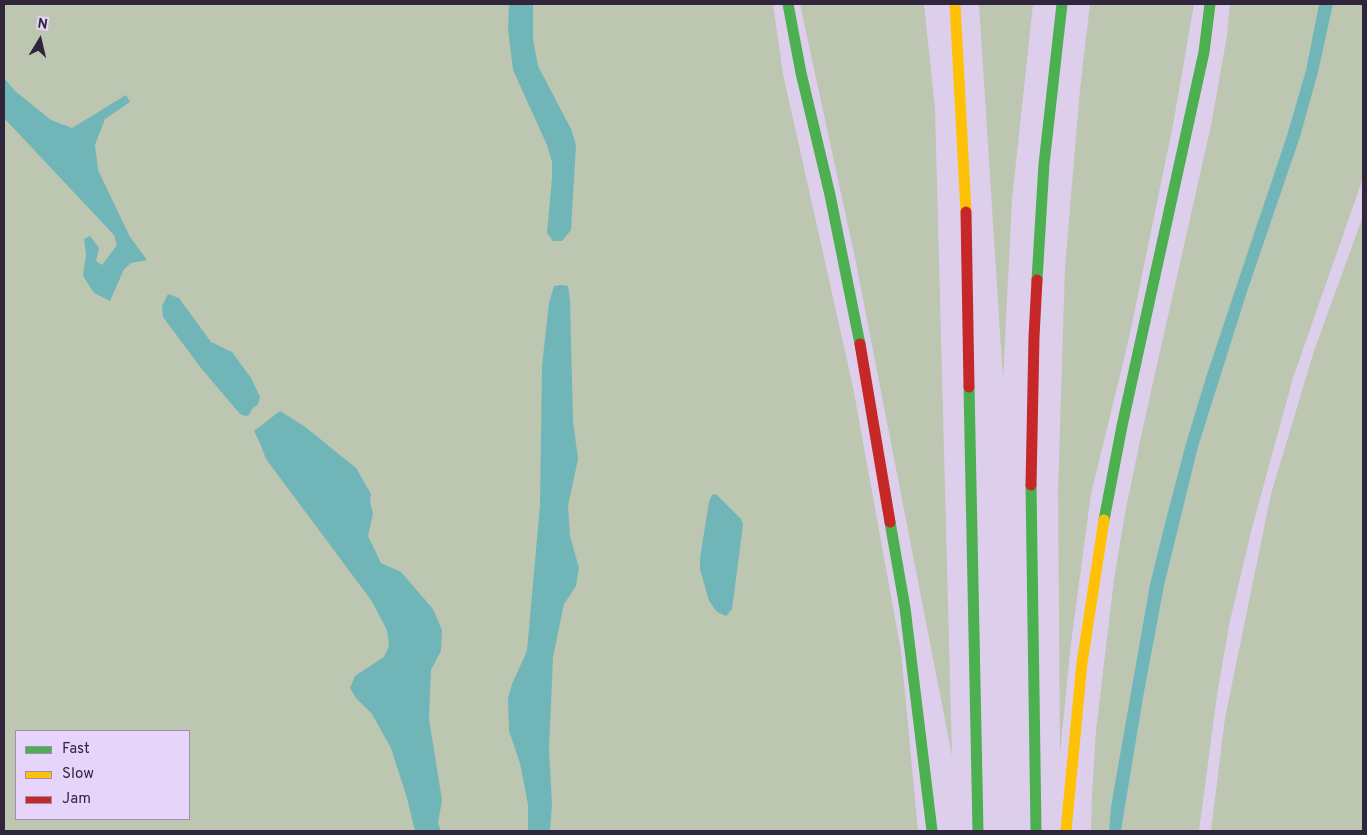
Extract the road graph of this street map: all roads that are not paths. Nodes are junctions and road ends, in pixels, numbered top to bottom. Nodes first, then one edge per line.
1 (788, 4) edge
2 (955, 4) edge
3 (1062, 4) edge
4 (1210, 4) edge
5 (932, 831) edge
6 (978, 831) edge
7 (1036, 831) edge
8 (1066, 831) edge

1 - 5 highway
2 - 6 highway
3 - 7 highway
4 - 8 highway

